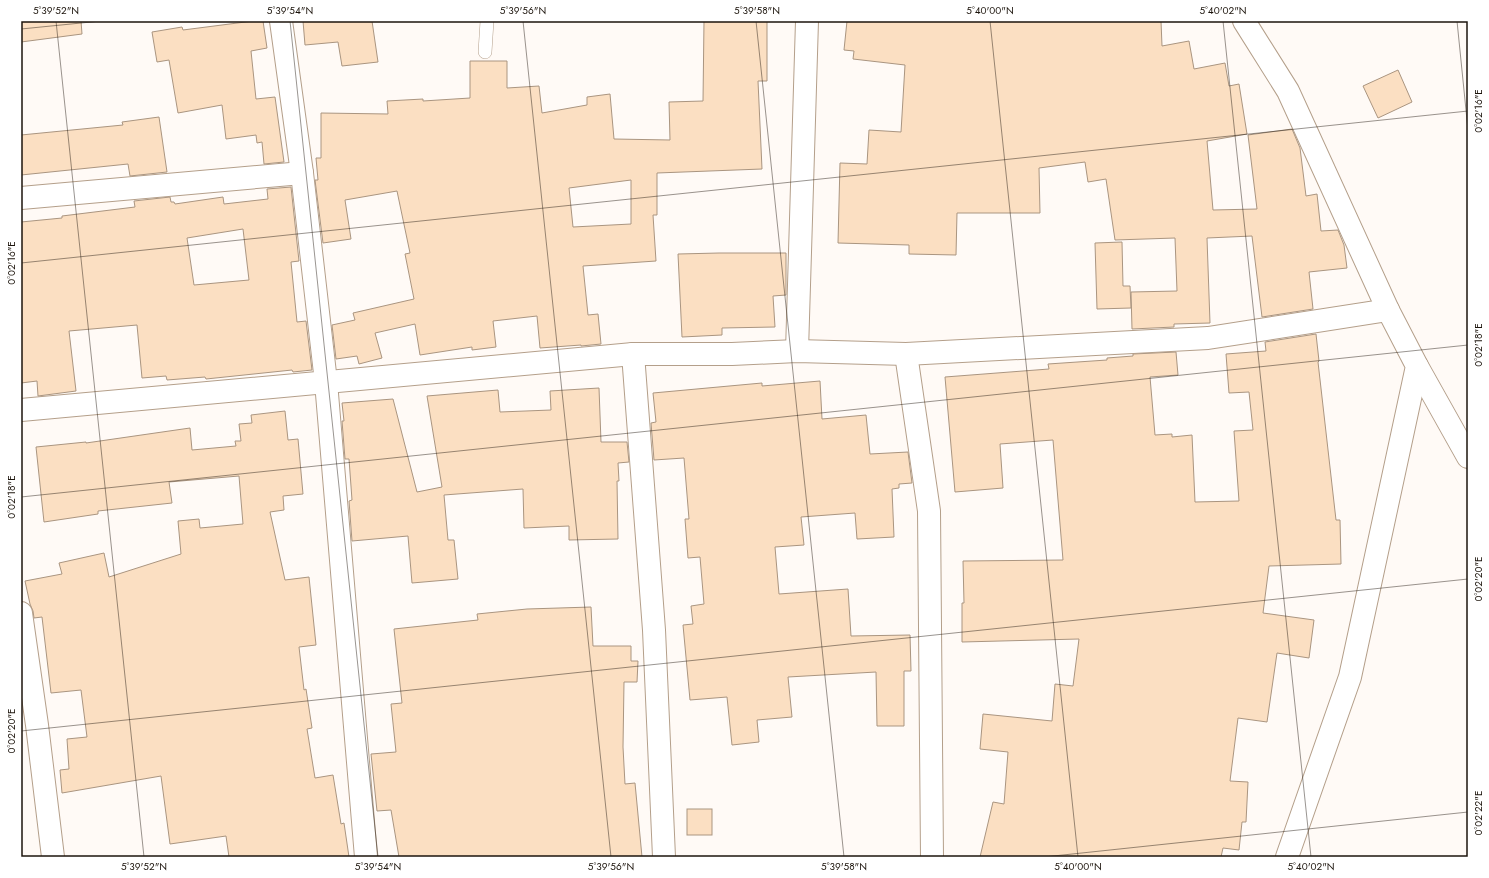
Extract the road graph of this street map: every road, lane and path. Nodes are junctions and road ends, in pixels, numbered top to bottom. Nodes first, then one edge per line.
1 (281, 21) edge
2 (487, 21) edge
3 (807, 21) edge
4 (1244, 21) edge
5 (485, 52) dead end
6 (302, 173) junction
7 (21, 198) edge
8 (1388, 310) junction
9 (796, 350) junction
10 (633, 354) junction
11 (906, 354) junction
12 (1417, 366) junction
13 (326, 382) junction
14 (21, 410) edge
15 (1468, 456) edge
16 (21, 613) edge
17 (53, 857) edge
18 (366, 857) edge
19 (664, 857) edge
20 (932, 857) edge
21 (1287, 857) edge

1 - 6 street
2 - 5 lane
3 - 9 street
4 - 8 street
6 - 7 street
6 - 13 street
8 - 11 street
8 - 12 street
9 - 10 street
9 - 11 street
10 - 13 street
10 - 19 street
11 - 20 street
12 - 15 street
12 - 21 street
13 - 14 street
13 - 18 street
16 - 17 street

